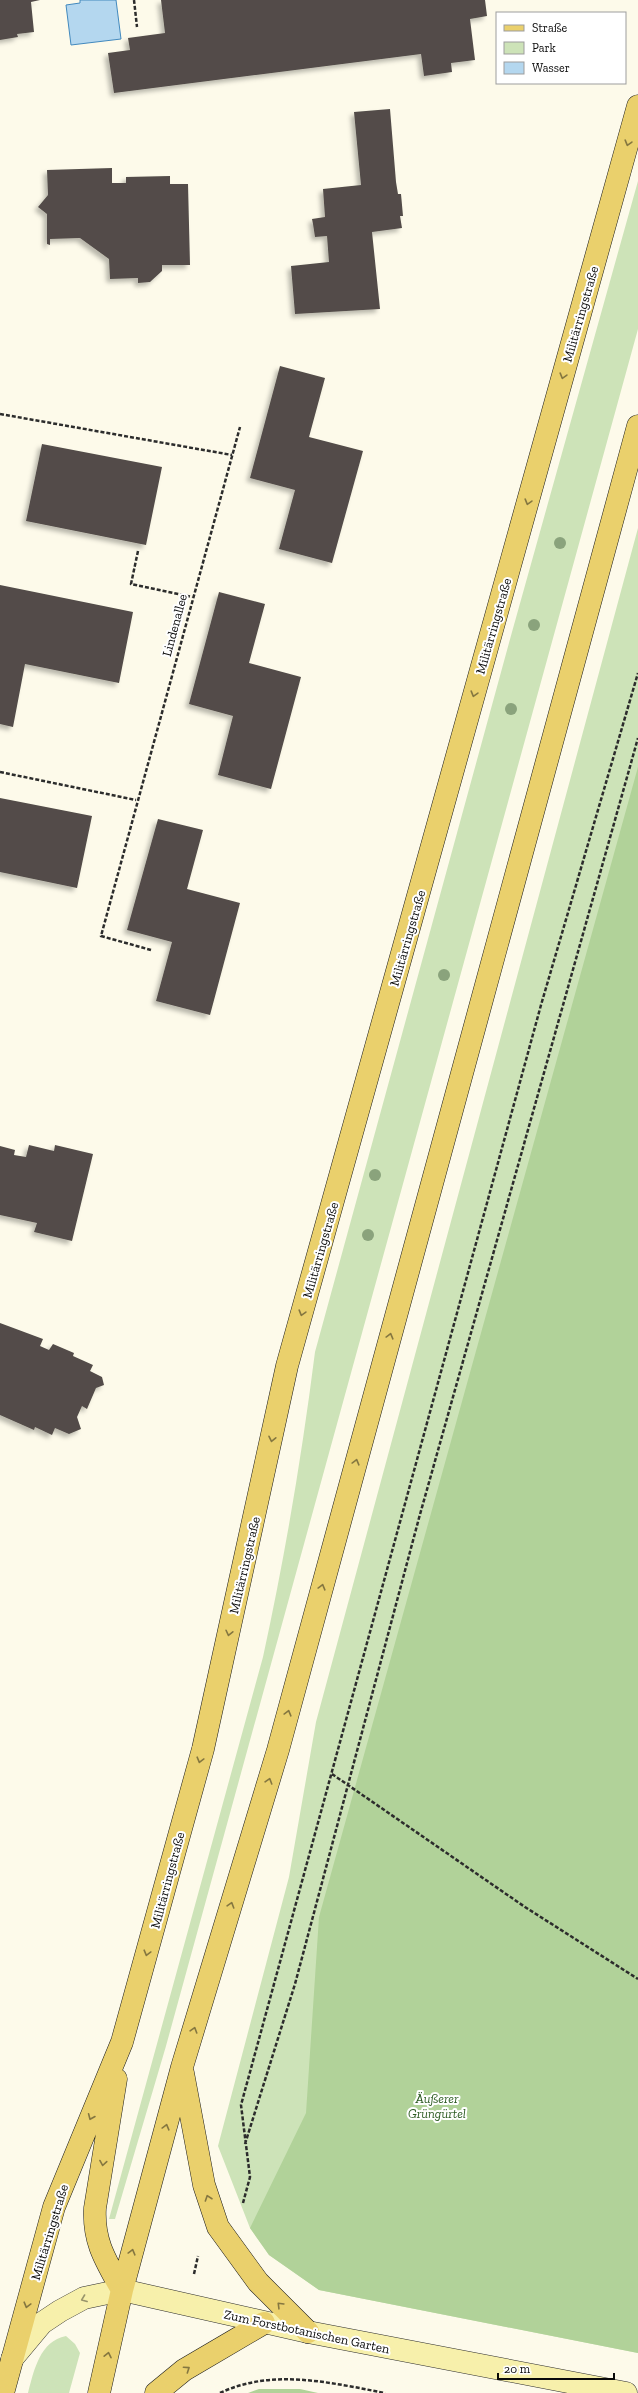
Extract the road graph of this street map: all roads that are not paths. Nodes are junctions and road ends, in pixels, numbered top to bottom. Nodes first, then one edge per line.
1 (638, 106) edge
2 (638, 426) edge
3 (122, 2042) junction
4 (182, 2067) junction
5 (122, 2290) junction
6 (264, 2323) junction
7 (308, 2332) junction
8 (12, 2360) junction
9 (3, 2393) edge
10 (99, 2393) edge
11 (156, 2393) edge
12 (626, 2393) edge

1 -> 3 main road, Militärringstraße
4 -> 2 main road
3 -> 5 main road
3 -> 8 main road, Militärringstraße
5 -> 4 main road
7 -> 4 main road
5 - 6 main road, Zum Forstbotanischen Garten
5 -> 8 main road, Zum Forstbotanischen Garten
10 -> 5 main road
6 - 7 main road, Zum Forstbotanischen Garten
11 -> 6 main road
7 - 12 main road, Zum Forstbotanischen Garten
8 - 9 main road, Militärringstraße

